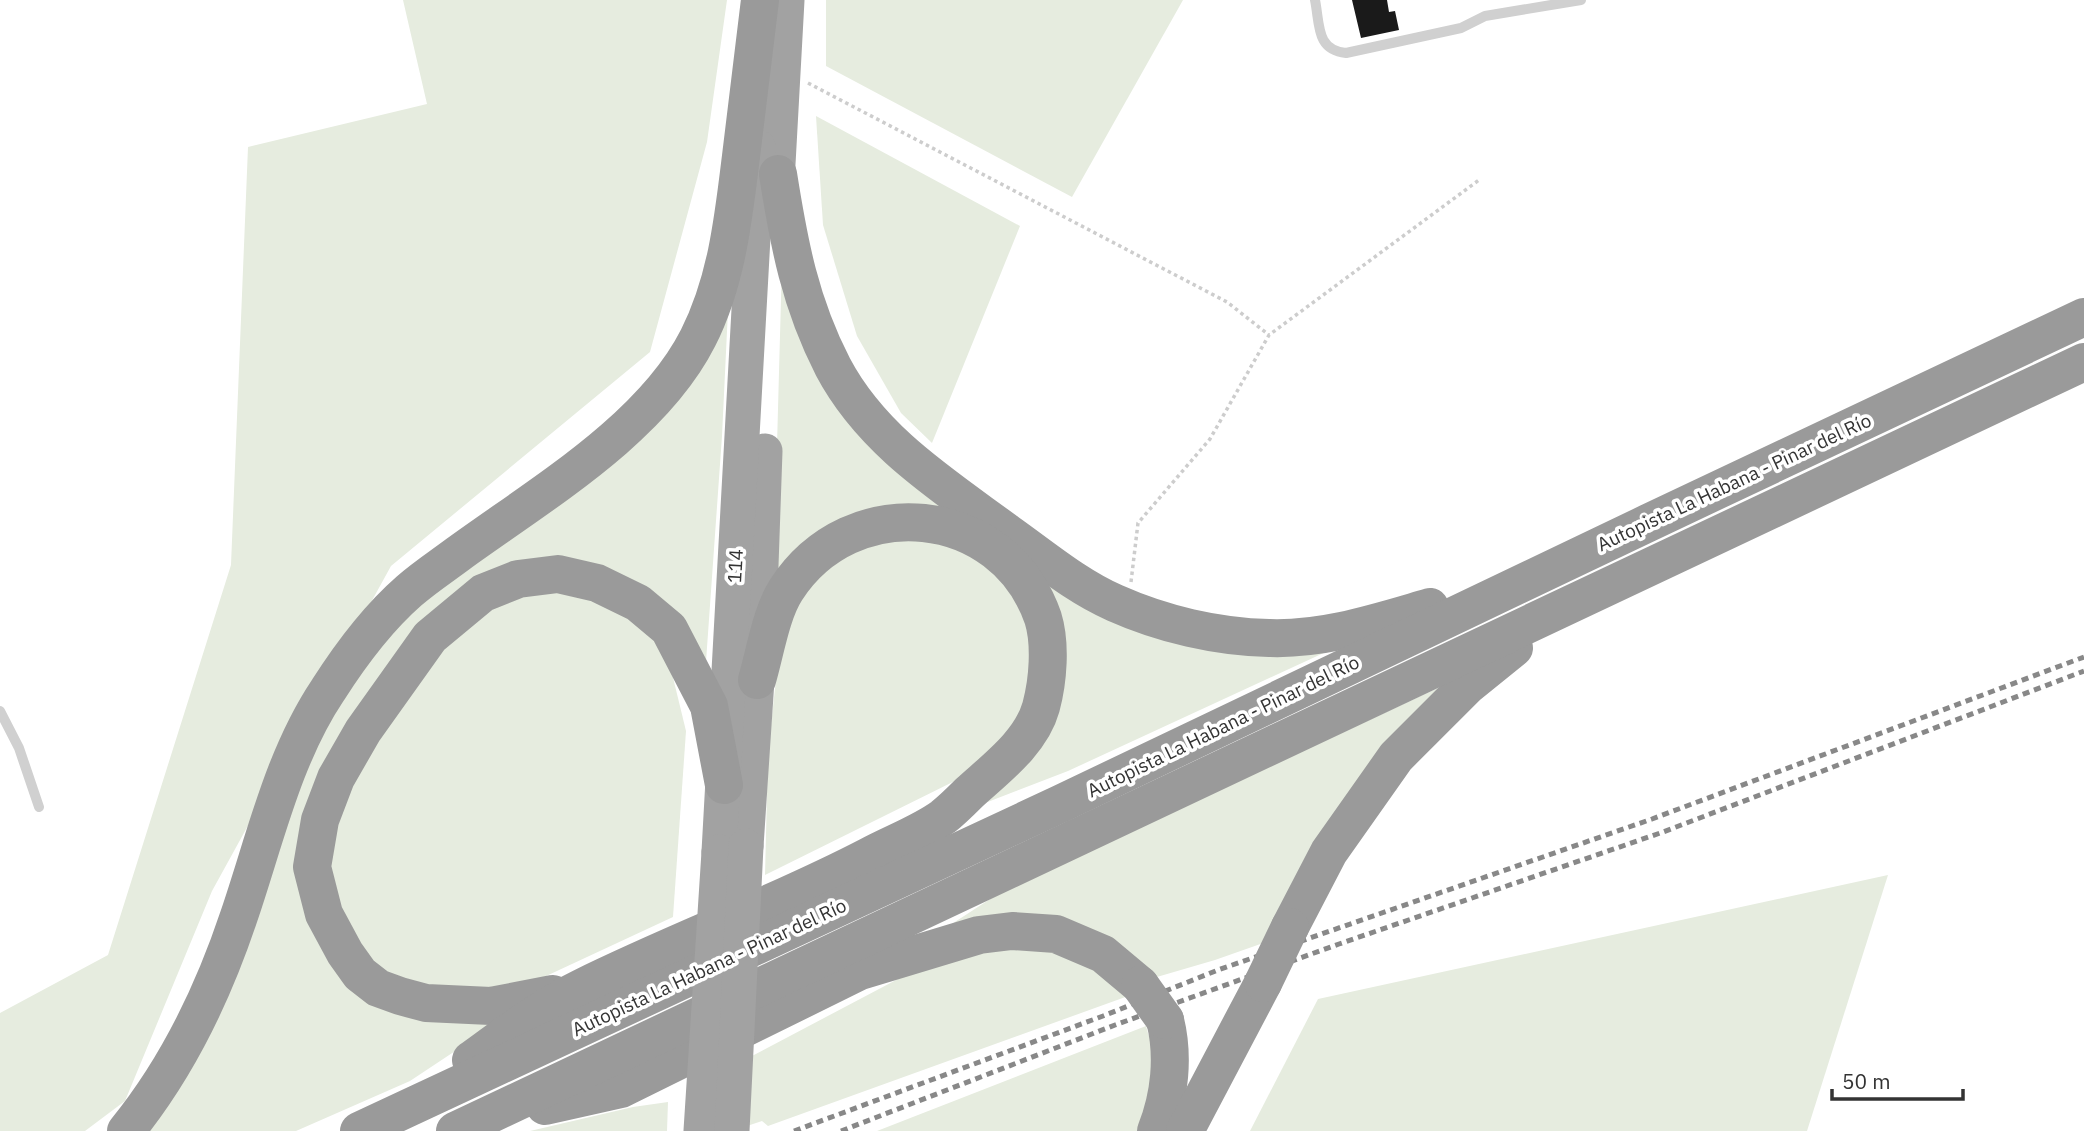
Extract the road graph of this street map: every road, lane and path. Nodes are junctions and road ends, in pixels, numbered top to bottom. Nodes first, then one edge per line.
1 (760, 0) edge
2 (766, 0) edge
3 (787, 0) edge
4 (1314, 0) edge
5 (1581, 0) edge
6 (783, 69) junction
7 (778, 174) junction
8 (1479, 180) dead end
9 (2084, 317) edge
10 (1269, 335) junction
11 (2084, 362) edge
12 (1523, 582) junction
13 (1572, 603) junction
14 (1130, 609) junction
15 (757, 680) junction
16 (0, 711) edge
17 (724, 785) junction
18 (1060, 804) junction
19 (40, 807) dead end
20 (733, 849) junction
21 (856, 863) junction
22 (910, 917) junction
23 (860, 971) junction
24 (579, 989) junction
25 (467, 1126) edge
26 (126, 1131) edge
27 (353, 1131) edge
28 (359, 1131) edge
29 (701, 1131) edge
30 (732, 1131) edge
31 (1156, 1131) edge
32 (1185, 1131) edge

1 - 26 highway
2 - 17 highway, 114
3 - 6 highway, 114
4 - 5 lane
6 - 7 highway, 114
6 - 10 path
7 - 14 highway
7 - 15 highway, 114
8 - 10 path
9 - 12 highway, Autopista La Habana - Pinar del Río
10 - 14 path
11 - 13 highway, Autopista La Habana - Pinar del Río
12 - 14 highway
12 - 18 highway, Autopista La Habana - Pinar del Río
13 - 22 highway, Autopista La Habana - Pinar del Río
13 - 32 highway, bridge
15 - 20 highway, 114
15 - 21 highway
16 - 19 lane
17 - 20 highway, 114
17 - 24 highway
18 - 21 highway
18 - 28 highway, Autopista La Habana - Pinar del Río
20 - 29 highway, 114, bridge
20 - 30 highway, 114, bridge
21 - 24 highway
22 - 23 highway
22 - 25 highway, Autopista La Habana - Pinar del Río
23 - 25 highway
23 - 31 highway, bridge
24 - 27 highway

